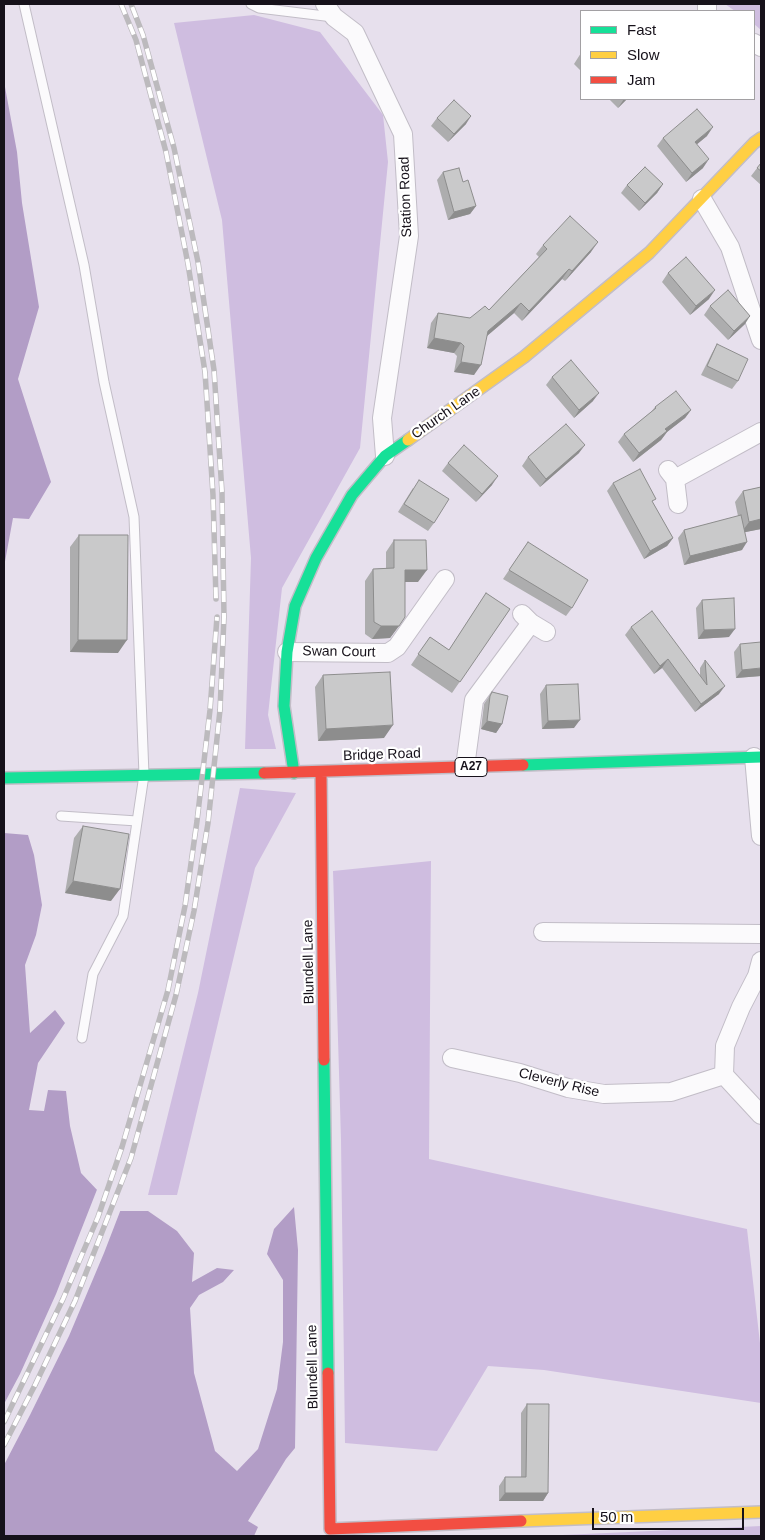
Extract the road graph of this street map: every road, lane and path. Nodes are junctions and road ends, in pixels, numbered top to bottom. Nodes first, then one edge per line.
1 (24, 4) edge
2 (251, 4) edge
3 (330, 10) edge
4 (761, 138) edge
5 (702, 199) junction
6 (761, 340) edge
7 (761, 432) edge
8 (385, 456) junction
9 (678, 504) dead end
10 (445, 579) dead end
11 (533, 623) dead end
12 (287, 652) junction
13 (757, 757) edge
14 (464, 767) junction
15 (321, 772) junction
16 (294, 773) junction
17 (144, 775) junction
18 (4, 778) edge
19 (62, 816) dead end
20 (137, 821) junction
21 (761, 836) edge
22 (543, 932) dead end
23 (761, 934) edge
24 (761, 961) edge
25 (82, 1038) dead end
26 (452, 1058) dead end
27 (724, 1075) junction
28 (761, 1115) edge
29 (761, 1512) edge

1 - 17 lane
2 - 3 lane
3 - 8 street, Station Road
4 - 5 street, Church Lane
5 - 6 street
5 - 8 street, Church Lane
7 - 9 street
8 - 12 street, Church Lane
10 - 12 street, Swan Court
11 - 14 street
12 - 16 street, Church Lane
13 - 14 street, Bridge Road / A27
13 - 21 street
14 - 15 street, Bridge Road / A27
15 - 16 street, Bridge Road / A27
15 - 29 street, Blundell Lane
16 - 17 street, Bridge Road / A27
17 - 18 street, Bridge Road / A27
17 - 20 lane
19 - 20 lane
20 - 25 lane
22 - 23 street
24 - 27 street
26 - 27 street, Cleverly Rise
27 - 28 street

